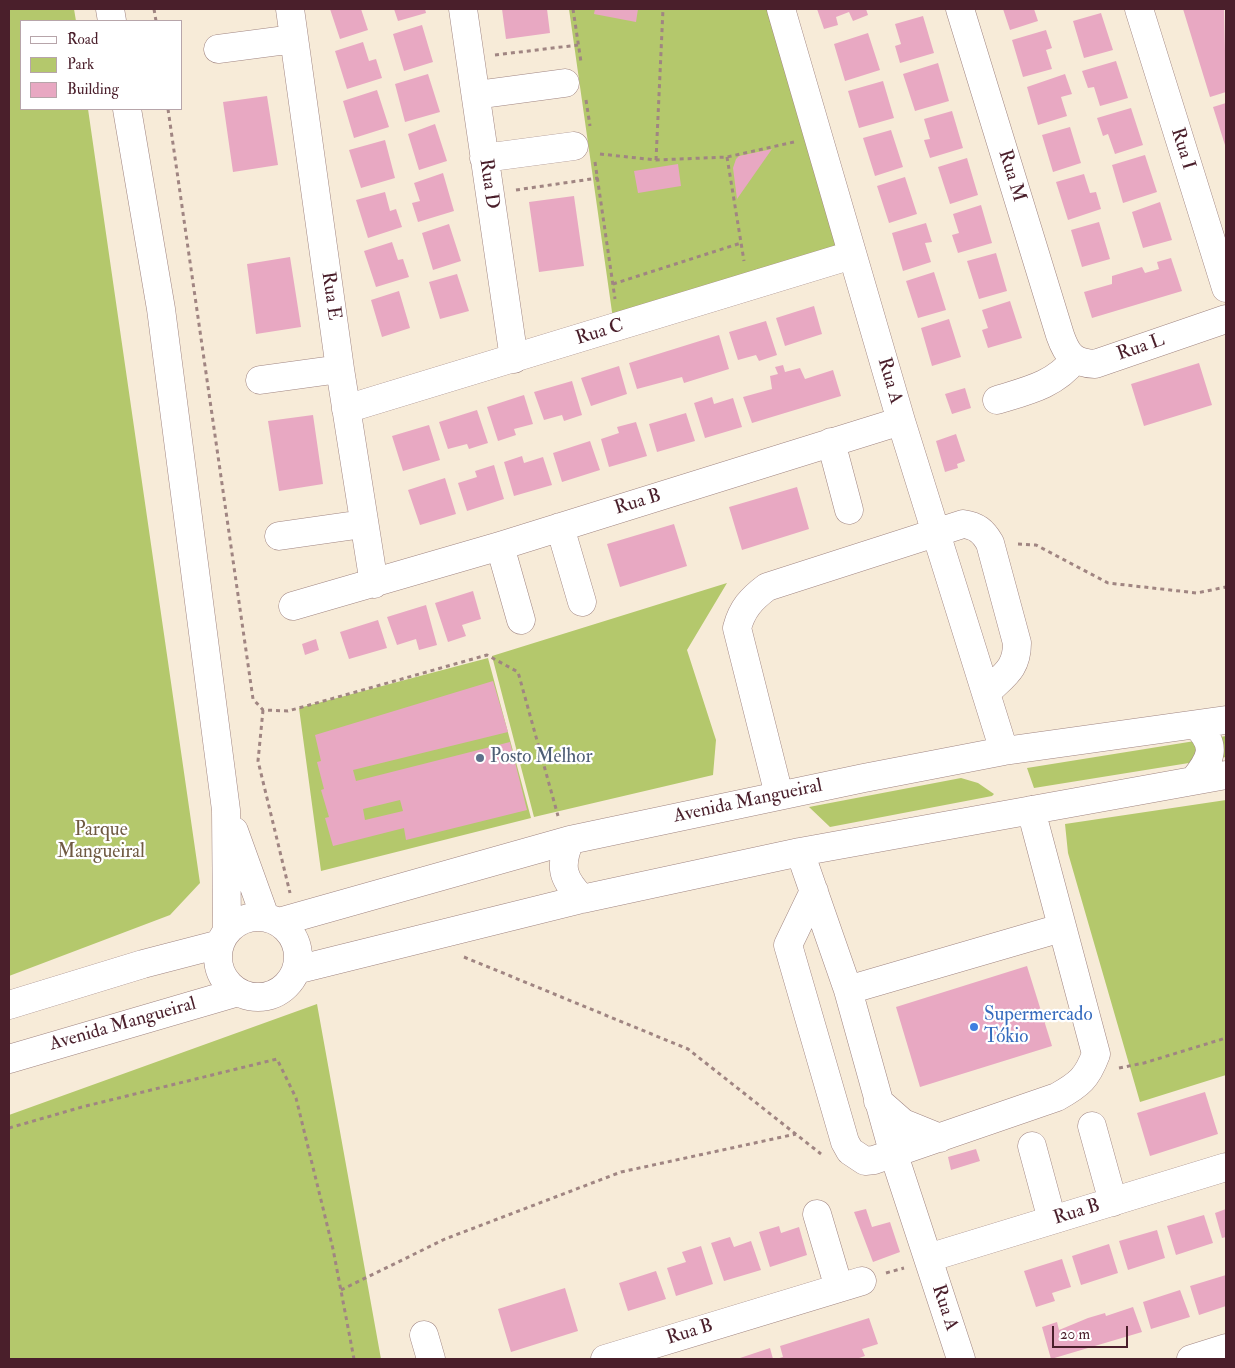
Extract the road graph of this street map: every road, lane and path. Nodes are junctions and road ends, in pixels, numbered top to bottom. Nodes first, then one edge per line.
1 (290, 9) edge
2 (463, 9) edge
3 (573, 9) edge
4 (663, 9) edge
5 (782, 9) edge
6 (960, 9) edge
7 (1139, 9) edge
8 (294, 39) junction
9 (578, 44) junction
10 (218, 49) dead end
11 (470, 58) junction
12 (577, 82) junction
13 (476, 95) junction
14 (127, 110) edge
15 (819, 137) junction
16 (583, 141) joint
17 (727, 157) junction
18 (484, 158) junction
19 (656, 160) junction
20 (598, 178) junction
21 (489, 194) junction
22 (741, 243) junction
23 (852, 255) junction
24 (745, 270) dead end
25 (613, 284) junction
26 (1226, 288) edge
27 (1226, 319) edge
28 (618, 327) junction
29 (1069, 351) junction
30 (514, 359) junction
31 (340, 368) junction
32 (260, 380) dead end
33 (997, 400) dead end
34 (346, 409) junction
35 (901, 421) junction
36 (831, 442) junction
37 (850, 510) dead end
38 (363, 524) junction
39 (560, 527) junction
40 (935, 533) junction
41 (279, 536) dead end
42 (990, 543) junction
43 (500, 546) junction
44 (374, 584) junction
45 (1226, 587) edge
46 (582, 602) dead end
47 (293, 606) dead end
48 (521, 620) dead end
49 (987, 692) junction
50 (263, 710) dead end
51 (1226, 720) edge
52 (1196, 725) junction
53 (1004, 751) junction
54 (1226, 774) edge
55 (1194, 780) junction
56 (779, 795) junction
57 (226, 810) junction
58 (1031, 810) junction
59 (570, 840) junction
60 (800, 852) junction
61 (814, 891) junction
62 (582, 899) junction
63 (280, 918) junction
64 (1061, 928) junction
65 (223, 937) junction
66 (460, 956) dead end
67 (296, 970) junction
68 (848, 990) junction
69 (238, 992) junction
70 (9, 1005) edge
71 (1226, 1038) edge
72 (9, 1059) edge
73 (1089, 1073) junction
74 (878, 1102) junction
75 (1092, 1126) dead end
76 (9, 1128) edge
77 (796, 1134) junction
78 (940, 1138) junction
79 (1032, 1146) dead end
80 (894, 1155) junction
81 (827, 1158) dead end
82 (1226, 1167) edge
83 (1113, 1202) junction
84 (817, 1214) dead end
85 (1052, 1220) junction
86 (928, 1258) junction
87 (341, 1290) junction
88 (1226, 1348) edge
89 (354, 1359) edge
90 (605, 1359) edge
91 (961, 1359) edge
92 (1196, 1359) edge

1 - 8 street, Rua E
2 - 11 street, Rua D
3 - 9 path
4 - 19 path
5 - 15 street, Rua A
6 - 29 street, Rua M
7 - 26 street, Rua I
8 - 10 street
8 - 31 street, Rua E
9 - 11 path
9 - 12 path
11 - 13 street, Rua D
12 - 13 street
12 - 16 path
13 - 18 street, Rua D
14 - 57 street
15 - 17 path
15 - 23 street, Rua A
16 - 18 street
17 - 19 path
17 - 22 path
18 - 21 street, Rua D
19 - 20 path
20 - 21 path
20 - 25 path
21 - 30 street, Rua D
22 - 24 path
22 - 25 path
23 - 28 street, Rua C
23 - 35 street, Rua A
25 - 28 path
27 - 29 street, Rua L
28 - 30 street, Rua C
29 - 33 street
30 - 34 street, Rua C
31 - 32 street
31 - 34 street, Rua E
34 - 38 street, Rua E
35 - 36 street, Rua B
35 - 40 street, Rua A
36 - 37 street
36 - 39 street, Rua B
38 - 41 street
38 - 44 street, Rua E
39 - 43 street, Rua B
39 - 46 street
40 - 42 street
40 - 49 street, Rua A
40 - 56 street
42 - 45 path
42 - 49 street
43 - 44 street, Rua B
43 - 48 street
44 - 47 street, Rua B
49 - 53 street, Rua A
50 - 63 path
51 - 52 street, Avenida Mangueiral
52 - 53 street, Avenida Mangueiral
52 - 55 street
53 - 56 street, Avenida Mangueiral
54 - 55 street
55 - 58 street
56 - 59 street, Avenida Mangueiral
57 - 63 street
57 - 65 street
58 - 60 street
58 - 64 street
59 - 62 street
59 - 63 street, Avenida Mangueiral
60 - 61 street, Rua A
60 - 62 street
61 - 68 street, Rua A
61 - 80 street
62 - 67 street
63 - 65 street
63 - 67 street
64 - 68 street
64 - 73 street
65 - 69 street
65 - 70 street
66 - 77 path
67 - 69 street
68 - 74 street, Rua A
69 - 72 street, Avenida Mangueiral
71 - 73 path
73 - 78 street
74 - 78 street
74 - 80 street, Rua A
75 - 83 street
76 - 87 path
77 - 81 path
77 - 87 path
78 - 80 street
79 - 85 street
80 - 86 street, Rua A
82 - 83 street, Rua B
83 - 85 street, Rua B
84 - 90 street, Rua B
85 - 86 street, Rua B
86 - 91 street, Rua A
87 - 89 path
88 - 92 street

